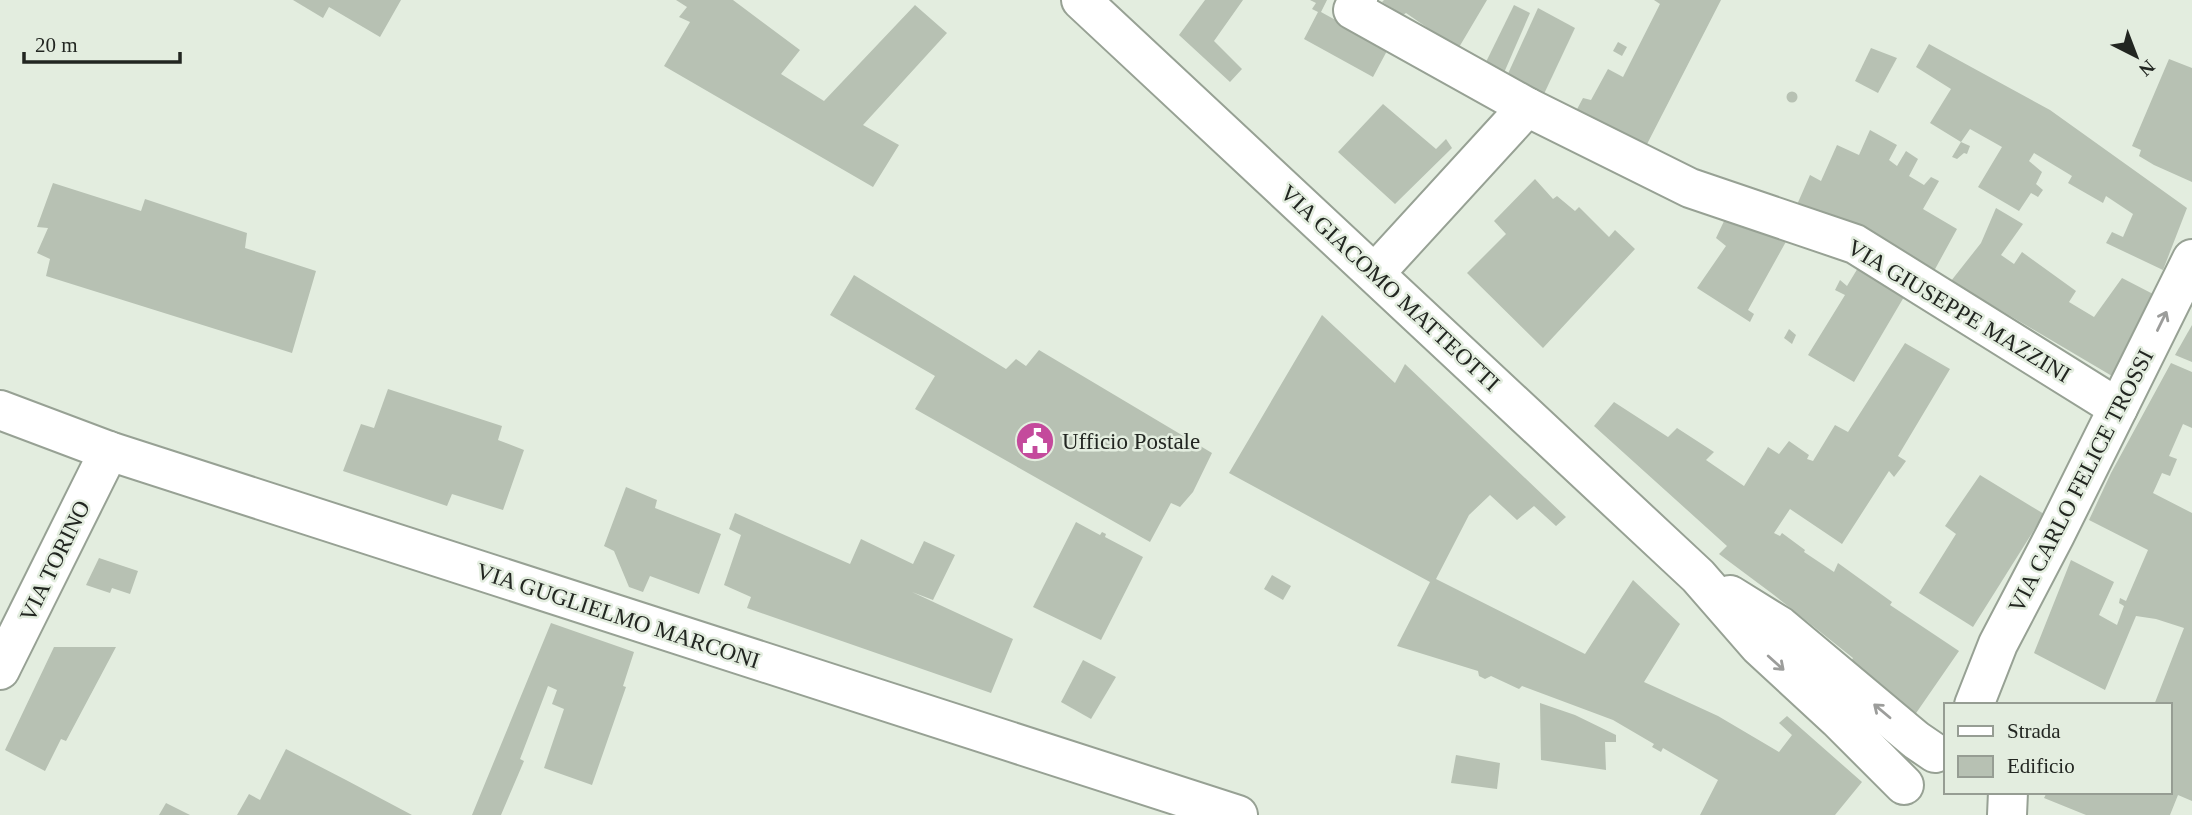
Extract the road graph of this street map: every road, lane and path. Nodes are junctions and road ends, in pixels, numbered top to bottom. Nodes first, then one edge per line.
1 (1081, 0) edge
2 (1358, 0) edge
3 (1527, 107) junction
4 (2192, 259) edge
5 (1375, 272) junction
6 (2119, 408) junction
7 (0, 410) edge
8 (109, 451) junction
9 (1698, 576) junction
10 (0, 670) edge
11 (1975, 703) edge
12 (1940, 752) edge
13 (1903, 800) edge
14 (1238, 815) edge

1 - 5 street, VIA GIACOMO MATTEOTTI
2 - 3 street, VIA GIUSEPPE MAZZINI
3 - 5 street
3 - 6 street, VIA GIUSEPPE MAZZINI
6 -> 4 street, VIA CARLO FELICE TROSSI
5 - 9 street, VIA GIACOMO MATTEOTTI
6 - 11 street, VIA CARLO FELICE TROSSI
7 - 8 street, VIA GUGLIELMO MARCONI
8 - 10 street, VIA TORINO
8 - 14 street, VIA GUGLIELMO MARCONI
12 -> 9 street, VIA GIACOMO MATTEOTTI
9 -> 13 street, VIA GIACOMO MATTEOTTI
12 - 13 street

